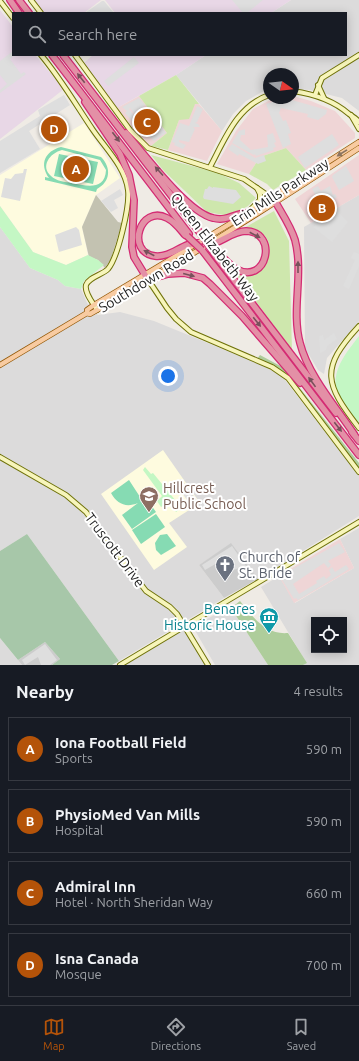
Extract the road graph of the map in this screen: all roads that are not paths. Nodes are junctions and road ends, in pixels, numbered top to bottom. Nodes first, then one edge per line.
1 (10, 0) edge
2 (19, 0) edge
3 (31, 0) edge
4 (0, 1) edge
5 (19, 12) edge
6 (28, 12) edge
7 (40, 12) edge
8 (12, 17) edge
9 (359, 55) edge
10 (42, 56) edge
11 (53, 56) edge
12 (63, 56) edge
13 (76, 56) edge
14 (318, 84) junction
15 (299, 92) edge
16 (314, 95) junction
17 (83, 96) junction
18 (263, 98) edge
19 (325, 99) junction
20 (98, 102) junction
21 (351, 115) junction
22 (359, 122) edge
23 (359, 129) edge
24 (359, 142) edge
25 (359, 148) edge
26 (210, 167) junction
27 (248, 180) junction
28 (274, 200) junction
29 (248, 213) junction
30 (188, 235) junction
31 (202, 244) junction
32 (216, 253) junction
33 (148, 278) junction
34 (94, 305) junction
35 (97, 310) junction
36 (86, 313) junction
37 (359, 326) edge
38 (0, 365) edge
39 (317, 400) junction
40 (359, 428) edge
41 (354, 434) junction
42 (359, 442) edge
43 (359, 455) edge
44 (0, 457) edge
45 (359, 472) edge
46 (359, 522) edge
47 (185, 627) junction
48 (120, 665) edge
49 (208, 665) edge

1 - 5 highway
2 - 6 highway
3 - 7 street
4 - 8 street
9 - 14 street
10 - 34 street
11 - 17 highway, Queen Elizabeth Way
20 -> 12 highway, Queen Elizabeth Way
13 - 26 street
14 - 16 street
14 - 19 street
15 - 16 street
16 - 19 street
17 -> 30 highway, Queen Elizabeth Way
17 - 33 highway
18 - 26 street
19 - 21 street
29 -> 20 highway
20 - 31 highway, Queen Elizabeth Way
21 - 22 street
21 - 23 street
24 -> 28 main road, Erin Mills Parkway
25 - 28 main road, Erin Mills Parkway
26 - 27 street
27 - 28 street
27 - 29 street
28 - 29 main road, Erin Mills Parkway
28 - 31 main road, Erin Mills Parkway
41 -> 28 highway
29 - 31 main road, Erin Mills Parkway
30 - 31 highway, bridge
31 -> 30 highway
31 - 32 highway, bridge
31 -> 32 highway
31 - 33 main road, Southdown Road
31 -> 39 highway, Queen Elizabeth Way
41 -> 32 highway, Queen Elizabeth Way
33 - 34 main road, Southdown Road
33 - 35 main road, Southdown Road
33 -> 39 highway
33 - 45 street
34 - 35 street
34 - 36 main road, Southdown Road
35 - 36 main road, Southdown Road
36 - 38 main road, Southdown Road
37 - 40 street
39 -> 43 highway, Queen Elizabeth Way
41 - 42 highway, Queen Elizabeth Way
44 - 47 street, Truscott Drive
46 - 47 street
47 - 48 street
47 - 49 street, Truscott Drive

